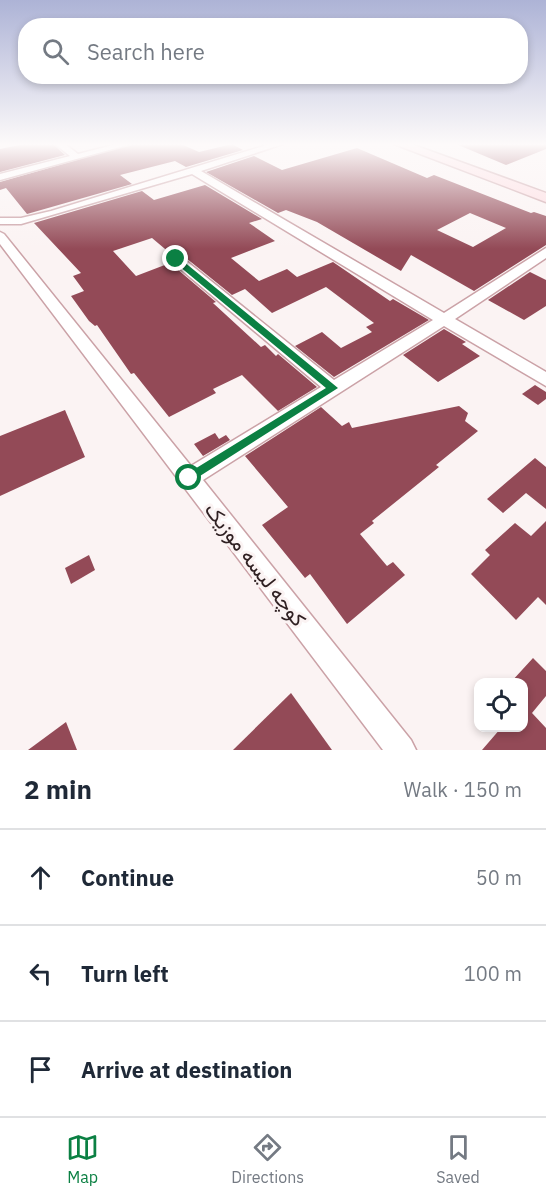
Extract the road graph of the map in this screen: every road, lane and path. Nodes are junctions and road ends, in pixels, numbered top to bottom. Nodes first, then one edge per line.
1 (163, 179) edge
2 (207, 179) edge
3 (495, 179) edge
4 (546, 198) edge
5 (0, 221) edge
6 (0, 236) edge
7 (546, 252) edge
8 (176, 259) dead end
9 (443, 320) junction
10 (546, 380) edge
11 (333, 388) junction
12 (189, 478) junction
13 (401, 750) edge

1 - 5 street
2 - 9 street
3 - 4 main road
6 - 12 street, کوچه لیسه موزیک
7 - 9 street
8 - 11 street
9 - 10 street
9 - 11 street
11 - 12 street
12 - 13 street, کوچه لیسه موزیک

